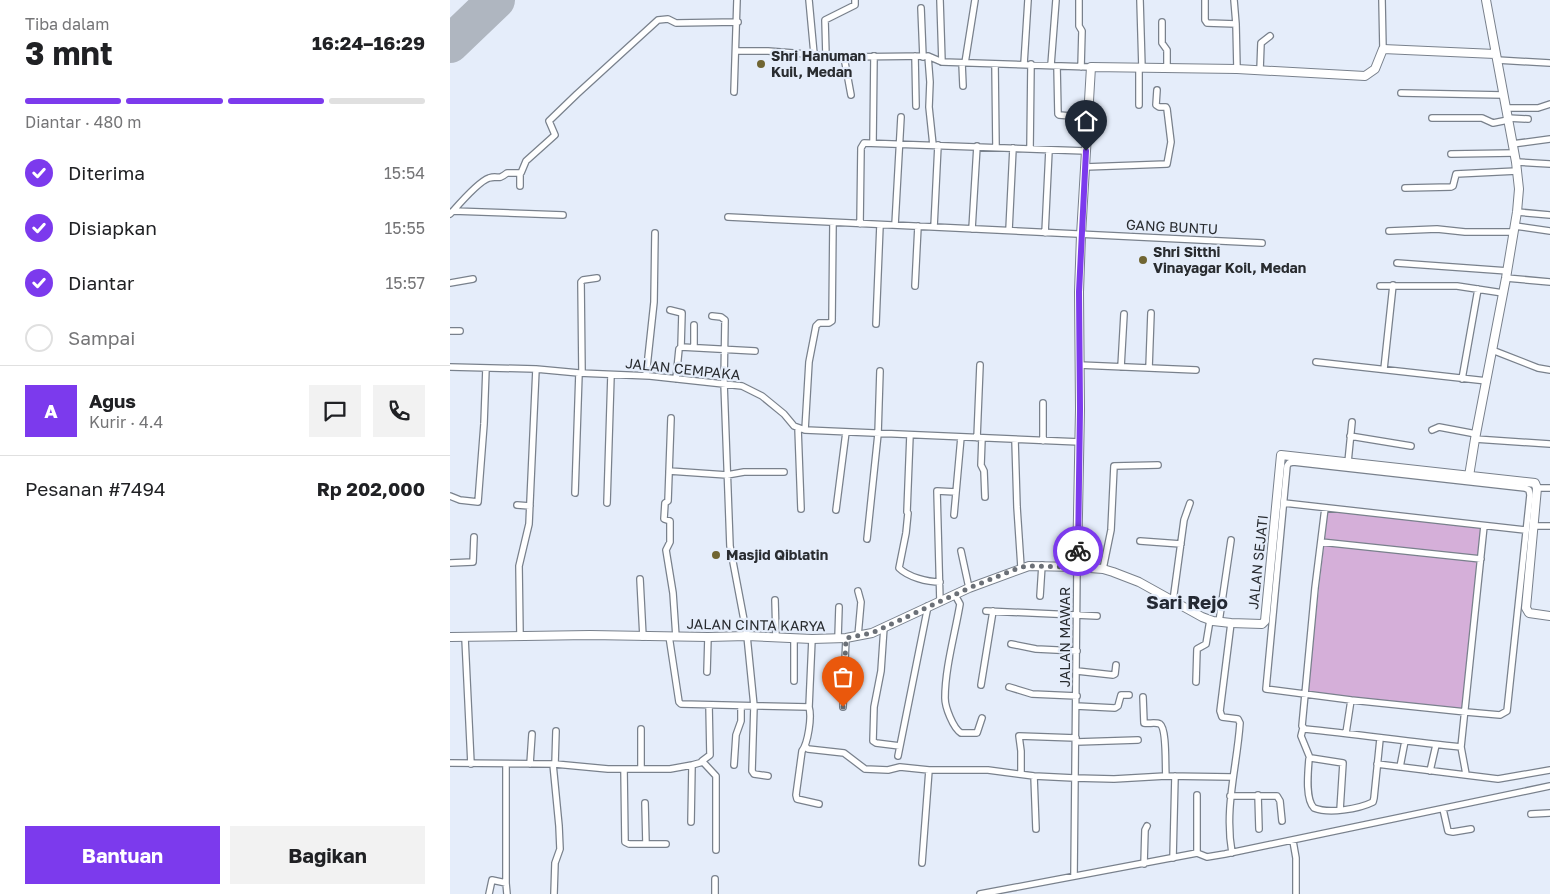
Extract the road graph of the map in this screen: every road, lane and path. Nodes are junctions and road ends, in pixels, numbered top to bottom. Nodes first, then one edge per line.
1 (737, 0) edge
2 (809, 0) edge
3 (855, 0) edge
4 (940, 0) edge
5 (975, 0) edge
6 (1028, 0) edge
7 (1056, 0) edge
8 (1079, 0) edge
9 (1140, 0) edge
10 (1204, 0) edge
11 (1234, 0) edge
12 (1382, 0) edge
13 (1486, 0) edge
14 (921, 8) dead end
15 (738, 22) junction
16 (1162, 22) dead end
17 (1236, 24) junction
18 (1270, 36) dead end
19 (1383, 49) junction
20 (736, 50) junction
21 (814, 54) junction
22 (826, 56) junction
23 (874, 56) junction
24 (915, 56) junction
25 (925, 56) junction
26 (844, 57) junction
27 (1496, 57) junction
28 (942, 62) junction
29 (964, 63) junction
30 (1550, 63) edge
31 (995, 64) junction
32 (1027, 64) junction
33 (1054, 66) junction
34 (1081, 67) junction
35 (1091, 67) junction
36 (1141, 68) junction
37 (1167, 69) junction
38 (1237, 69) junction
39 (1260, 70) junction
40 (963, 86) dead end
41 (1157, 90) dead end
42 (734, 92) dead end
43 (1401, 93) dead end
44 (1503, 95) junction
45 (851, 96) dead end
46 (1550, 104) edge
47 (1139, 105) dead end
48 (916, 106) dead end
49 (1506, 108) junction
50 (1071, 116) dead end
51 (901, 117) dead end
52 (1432, 118) dead end
53 (1508, 119) junction
54 (1528, 119) dead end
55 (1550, 139) edge
56 (873, 142) junction
57 (900, 143) junction
58 (1512, 144) junction
59 (936, 145) junction
60 (977, 146) junction
61 (996, 147) junction
62 (1013, 148) junction
63 (1030, 149) junction
64 (1049, 150) junction
65 (1086, 151) junction
66 (1451, 154) dead end
67 (1515, 158) junction
68 (1550, 164) edge
69 (1085, 167) junction
70 (1517, 171) junction
71 (520, 174) junction
72 (520, 186) dead end
73 (1404, 188) dead end
74 (451, 212) edge
75 (1518, 212) junction
76 (563, 215) dead end
77 (1550, 215) edge
78 (728, 217) dead end
79 (833, 223) junction
80 (860, 224) junction
81 (880, 225) junction
82 (895, 225) junction
83 (918, 226) junction
84 (934, 227) junction
85 (972, 229) junction
86 (1514, 229) junction
87 (1008, 230) junction
88 (1389, 231) dead end
89 (1550, 231) edge
90 (1045, 232) junction
91 (655, 233) dead end
92 (1081, 234) junction
93 (1262, 243) dead end
94 (1397, 262) dead end
95 (1507, 274) junction
96 (597, 278) dead end
97 (473, 279) dead end
98 (1550, 282) edge
99 (450, 283) edge
100 (1393, 285) junction
101 (915, 286) dead end
102 (1380, 286) dead end
103 (1478, 289) junction
104 (1503, 293) junction
105 (670, 310) dead end
106 (1151, 313) dead end
107 (1124, 314) dead end
108 (712, 316) dead end
109 (876, 324) dead end
110 (694, 325) dead end
111 (450, 331) edge
112 (460, 331) dead end
113 (681, 347) junction
114 (694, 347) junction
115 (723, 348) junction
116 (1492, 350) junction
117 (754, 351) dead end
118 (1316, 362) dead end
119 (980, 365) dead end
120 (1079, 365) junction
121 (450, 367) edge
122 (1121, 367) junction
123 (486, 368) junction
124 (1149, 368) junction
125 (536, 369) junction
126 (1384, 369) junction
127 (1196, 370) dead end
128 (1550, 370) edge
129 (880, 371) dead end
130 (581, 373) junction
131 (611, 374) junction
132 (646, 376) junction
133 (1462, 378) junction
134 (676, 379) junction
135 (1487, 382) junction
136 (724, 384) junction
137 (1042, 403) dead end
138 (671, 418) dead end
139 (1352, 422) dead end
140 (798, 428) junction
141 (805, 430) junction
142 (1432, 430) dead end
143 (846, 432) junction
144 (878, 434) junction
145 (910, 435) junction
146 (1350, 436) junction
147 (1475, 436) junction
148 (961, 437) junction
149 (979, 438) junction
150 (1015, 440) junction
151 (1043, 441) junction
152 (1080, 442) junction
153 (1550, 444) edge
154 (1411, 446) dead end
155 (1348, 462) junction
156 (1158, 465) dead end
157 (669, 472) junction
158 (784, 472) dead end
159 (727, 474) junction
160 (1469, 476) junction
161 (1537, 488) junction
162 (1550, 488) edge
163 (956, 492) junction
164 (574, 493) dead end
165 (450, 496) edge
166 (985, 498) dead end
167 (607, 502) dead end
168 (1190, 502) dead end
169 (1284, 503) junction
170 (517, 505) dead end
171 (530, 506) junction
172 (1325, 508) junction
173 (801, 509) dead end
174 (836, 510) dead end
175 (954, 515) dead end
176 (1484, 526) junction
177 (1535, 526) junction
178 (1550, 526) edge
179 (1525, 530) junction
180 (474, 537) dead end
181 (868, 539) dead end
182 (1231, 540) dead end
183 (1140, 541) dead end
184 (1321, 542) junction
185 (1181, 544) junction
186 (961, 550) dead end
187 (1481, 559) junction
188 (450, 563) edge
189 (1042, 566) junction
190 (1021, 567) junction
191 (1077, 567) junction
192 (1102, 569) junction
193 (640, 579) dead end
194 (940, 582) junction
195 (969, 588) junction
196 (858, 591) dead end
197 (955, 595) junction
198 (1040, 596) dead end
199 (775, 600) dead end
200 (1173, 600) junction
201 (940, 602) junction
202 (928, 606) junction
203 (839, 607) dead end
204 (1077, 616) junction
205 (1098, 616) dead end
206 (1550, 616) edge
207 (1210, 620) junction
208 (1219, 622) junction
209 (1231, 623) junction
210 (884, 627) junction
211 (520, 636) junction
212 (673, 636) junction
213 (747, 636) junction
214 (858, 636) junction
215 (450, 637) edge
216 (643, 637) junction
217 (708, 637) junction
218 (776, 637) junction
219 (465, 638) junction
220 (794, 638) junction
221 (838, 638) junction
222 (846, 638) junction
223 (812, 639) junction
224 (1012, 644) dead end
225 (1077, 651) junction
226 (1116, 665) dead end
227 (1077, 671) junction
228 (708, 672) dead end
229 (794, 681) dead end
230 (1196, 682) dead end
231 (981, 685) dead end
232 (1009, 687) dead end
233 (1129, 695) dead end
234 (1305, 695) junction
235 (1077, 696) junction
236 (1143, 697) dead end
237 (1351, 700) junction
238 (709, 705) junction
239 (741, 706) junction
240 (754, 706) junction
241 (1076, 706) junction
242 (809, 707) junction
243 (843, 707) dead end
244 (1466, 712) junction
245 (982, 718) dead end
246 (1302, 728) junction
247 (641, 729) dead end
248 (556, 731) dead end
249 (1346, 733) junction
250 (532, 734) dead end
251 (1380, 739) junction
252 (1076, 740) junction
253 (1138, 740) dead end
254 (1405, 741) junction
255 (1436, 745) junction
256 (805, 746) junction
257 (900, 746) junction
258 (1461, 747) junction
259 (898, 756) dead end
260 (1310, 758) junction
261 (702, 761) junction
262 (450, 763) edge
263 (471, 764) junction
264 (506, 764) junction
265 (530, 764) junction
266 (554, 764) junction
267 (1377, 764) junction
268 (692, 765) junction
269 (734, 765) dead end
270 (1400, 767) junction
271 (624, 769) junction
272 (641, 769) junction
273 (929, 770) junction
274 (1550, 770) edge
275 (1430, 771) junction
276 (1021, 774) junction
277 (1466, 774) junction
278 (768, 776) dead end
279 (1034, 776) junction
280 (1166, 776) junction
281 (1175, 776) junction
282 (1232, 776) junction
283 (1074, 778) junction
284 (1550, 786) edge
285 (1197, 795) dead end
286 (1258, 795) junction
287 (1230, 796) junction
288 (645, 803) dead end
289 (819, 804) dead end
290 (1443, 809) junction
291 (1340, 810) junction
292 (1550, 813) edge
293 (1531, 814) dead end
294 (1282, 821) dead end
295 (691, 822) dead end
296 (1147, 826) dead end
297 (1036, 829) dead end
298 (1259, 829) dead end
299 (1471, 829) dead end
300 (1293, 841) junction
301 (646, 844) junction
302 (666, 844) dead end
303 (716, 850) dead end
304 (1196, 853) junction
305 (1232, 853) junction
306 (1173, 858) junction
307 (922, 863) dead end
308 (1144, 864) junction
309 (1074, 876) junction
310 (715, 878) dead end
311 (506, 883) junction
312 (489, 894) edge
313 (508, 894) edge
314 (554, 894) edge
315 (716, 894) edge
316 (980, 894) edge
317 (1296, 894) edge

1 - 15 street
2 - 21 street
3 - 22 street
4 - 28 street
5 - 29 street
6 - 32 street
7 - 33 street
8 - 34 street
9 - 36 street
10 - 17 street
11 - 17 street
12 - 19 street
13 - 27 street
14 - 25 street
15 - 20 street
15 - 71 street
16 - 37 street
17 - 38 street
18 - 39 street
19 - 27 street
19 - 39 street
20 - 21 street
20 - 42 street
21 - 22 street
22 - 26 street
23 - 24 street
23 - 26 street
23 - 56 street
24 - 25 street
24 - 48 street
25 - 28 street
25 - 59 street
26 - 45 street
27 - 30 street
27 - 44 street
28 - 29 street
29 - 31 street
29 - 40 street
31 - 32 street
31 - 61 street
32 - 33 street
32 - 63 street
33 - 34 street
33 - 50 street
34 - 35 street
35 - 36 street
35 - 65 street, JALAN MAWAR
36 - 37 street
36 - 47 street
37 - 38 street
38 - 39 street
41 - 69 street
43 - 44 street
44 - 49 street
46 - 49 street
49 - 53 street
51 - 57 street
52 - 53 street
53 - 54 street
53 - 58 street
55 - 58 street
56 - 57 street
56 - 80 street
57 - 59 street
57 - 82 street
58 - 67 street
59 - 60 street
59 - 84 street
60 - 61 street
60 - 85 street
61 - 62 street
62 - 63 street
62 - 87 street
63 - 64 street
64 - 65 street
64 - 90 street
65 - 69 street, JALAN MAWAR
66 - 67 street
67 - 68 street
67 - 70 street
69 - 92 street, JALAN MAWAR
70 - 73 street
70 - 75 street
71 - 72 street
71 - 74 street
74 - 76 street
75 - 77 street
75 - 86 street
78 - 79 street, GANG BUNTU
79 - 80 street, GANG BUNTU
79 - 141 street
80 - 81 street, GANG BUNTU
81 - 82 street, GANG BUNTU
81 - 109 street
82 - 83 street, GANG BUNTU
83 - 84 street, GANG BUNTU
83 - 101 street
84 - 85 street, GANG BUNTU
85 - 87 street, GANG BUNTU
86 - 88 street
86 - 89 street
86 - 95 street
87 - 90 street, GANG BUNTU
90 - 92 street, GANG BUNTU
91 - 132 street
92 - 93 street, GANG BUNTU
92 - 120 street, JALAN MAWAR
94 - 95 street
95 - 98 street
95 - 104 street
96 - 130 street
97 - 99 street
100 - 102 street
100 - 103 street
100 - 126 street
103 - 104 street
103 - 133 street
104 - 116 street
105 - 113 street
106 - 124 street
107 - 122 street
108 - 115 street
110 - 114 street
111 - 112 street
113 - 114 street
113 - 134 street
114 - 115 street
115 - 117 street
115 - 136 street
116 - 128 street
116 - 135 street
118 - 126 street
119 - 149 street
120 - 122 street
120 - 152 street, JALAN MAWAR
121 - 123 street, JALAN CEMPAKA
122 - 124 street
123 - 125 street, JALAN CEMPAKA
123 - 165 street
124 - 127 street
125 - 130 street, JALAN CEMPAKA
125 - 171 street
126 - 133 street
129 - 144 street
130 - 131 street, JALAN CEMPAKA
130 - 164 street
131 - 132 street, JALAN CEMPAKA
131 - 167 street
132 - 134 street, JALAN CEMPAKA
133 - 135 street
134 - 136 street, JALAN CEMPAKA
135 - 147 street
136 - 140 street, JALAN CEMPAKA
136 - 159 street
137 - 151 street
138 - 157 street
139 - 146 street
140 - 141 street, JALAN CEMPAKA
140 - 173 street
141 - 143 street, JALAN CEMPAKA
142 - 147 street
143 - 144 street, JALAN CEMPAKA
143 - 174 street
144 - 145 street, JALAN CEMPAKA
144 - 181 street
145 - 148 street, JALAN CEMPAKA
145 - 194 street
146 - 154 street
146 - 155 street
147 - 153 street
147 - 160 street
148 - 149 street, JALAN CEMPAKA
148 - 163 street
149 - 150 street, JALAN CEMPAKA
149 - 166 street
150 - 151 street, JALAN CEMPAKA
150 - 190 street
151 - 152 street, JALAN CEMPAKA
152 - 191 street, JALAN MAWAR
155 - 160 street
155 - 209 street, JALAN SEJATI
156 - 192 street
157 - 159 street
157 - 212 street
158 - 159 street
159 - 213 street
160 - 161 street
161 - 162 street
161 - 177 street
163 - 175 street
163 - 194 street
168 - 185 street
169 - 172 street
169 - 179 street
169 - 234 street
170 - 171 street
171 - 211 street
172 - 176 street
172 - 184 street
176 - 179 street
176 - 187 street
177 - 178 street
177 - 206 street
179 - 244 street
180 - 188 street
182 - 208 street
183 - 185 street
184 - 187 street
184 - 234 street
185 - 200 street
186 - 195 street
187 - 244 street
189 - 190 street, JALAN CINTA KARYA
189 - 191 street, JALAN CINTA KARYA
189 - 198 street
190 - 195 street, JALAN CINTA KARYA
191 - 192 street, JALAN SEJATI
191 - 204 street, JALAN MAWAR
192 - 200 street, JALAN SEJATI
193 - 216 street
194 - 201 street
195 - 197 street, JALAN CINTA KARYA
196 - 214 street
197 - 201 street, JALAN CINTA KARYA
197 - 245 street
199 - 218 street
200 - 207 street, JALAN SEJATI
201 - 202 street, JALAN CINTA KARYA
202 - 210 street, JALAN CINTA KARYA
202 - 257 street
203 - 221 street
204 - 205 street
204 - 225 street, JALAN MAWAR
204 - 231 street
207 - 208 street, JALAN SEJATI
207 - 230 street
208 - 209 street, JALAN SEJATI
209 - 282 street
210 - 214 street, JALAN CINTA KARYA
210 - 257 street
211 - 216 street, JALAN CINTA KARYA
211 - 219 street, JALAN CINTA KARYA
212 - 216 street, JALAN CINTA KARYA
212 - 217 street, JALAN CINTA KARYA
212 - 238 street
213 - 217 street, JALAN CINTA KARYA
213 - 218 street, JALAN CINTA KARYA
213 - 240 street
214 - 222 street, JALAN CINTA KARYA
215 - 219 street, JALAN CINTA KARYA
217 - 228 street
218 - 220 street, JALAN CINTA KARYA
219 - 263 street
220 - 223 street, JALAN CINTA KARYA
220 - 229 street
221 - 222 street, JALAN CINTA KARYA
221 - 223 street, JALAN CINTA KARYA
222 - 243 street
223 - 242 street
224 - 225 street
225 - 227 street, JALAN MAWAR
226 - 227 street
227 - 235 street, JALAN MAWAR
232 - 235 street
233 - 241 street
234 - 237 street
234 - 246 street
235 - 241 street, JALAN MAWAR
236 - 280 street
237 - 244 street
237 - 249 street
238 - 239 street
238 - 261 street
239 - 240 street
239 - 269 street
240 - 242 street
240 - 278 street
241 - 252 street, JALAN MAWAR
242 - 256 street
244 - 258 street
246 - 249 street
246 - 260 street
247 - 272 street
248 - 266 street
249 - 251 street
250 - 265 street
251 - 254 street
251 - 267 street
252 - 253 street
252 - 276 street
252 - 283 street, JALAN MAWAR
254 - 255 street
254 - 270 street
255 - 258 street
255 - 275 street
256 - 273 street
256 - 289 street
257 - 259 street
258 - 277 street
260 - 291 street
260 - 291 street
261 - 268 street
261 - 303 street
262 - 263 street
263 - 264 street
264 - 265 street
264 - 311 street
265 - 266 street
266 - 271 street
266 - 314 street
267 - 270 street
267 - 291 street
268 - 272 street
268 - 295 street
270 - 275 street
271 - 272 street
271 - 301 street
273 - 276 street
273 - 307 street
274 - 277 street
275 - 277 street
276 - 279 street
279 - 283 street
279 - 297 street
280 - 281 street
280 - 283 street
281 - 282 street
281 - 306 street
282 - 287 street
283 - 309 street, JALAN MAWAR
284 - 290 street
285 - 304 street
286 - 287 street
286 - 294 street
286 - 298 street
287 - 305 street
288 - 301 street
290 - 299 street
290 - 300 street
292 - 293 street
296 - 308 street
300 - 305 street
300 - 317 street
301 - 302 street
304 - 305 street
304 - 306 street
306 - 308 street
308 - 309 street
309 - 316 street
310 - 315 street
311 - 312 street
311 - 313 street

